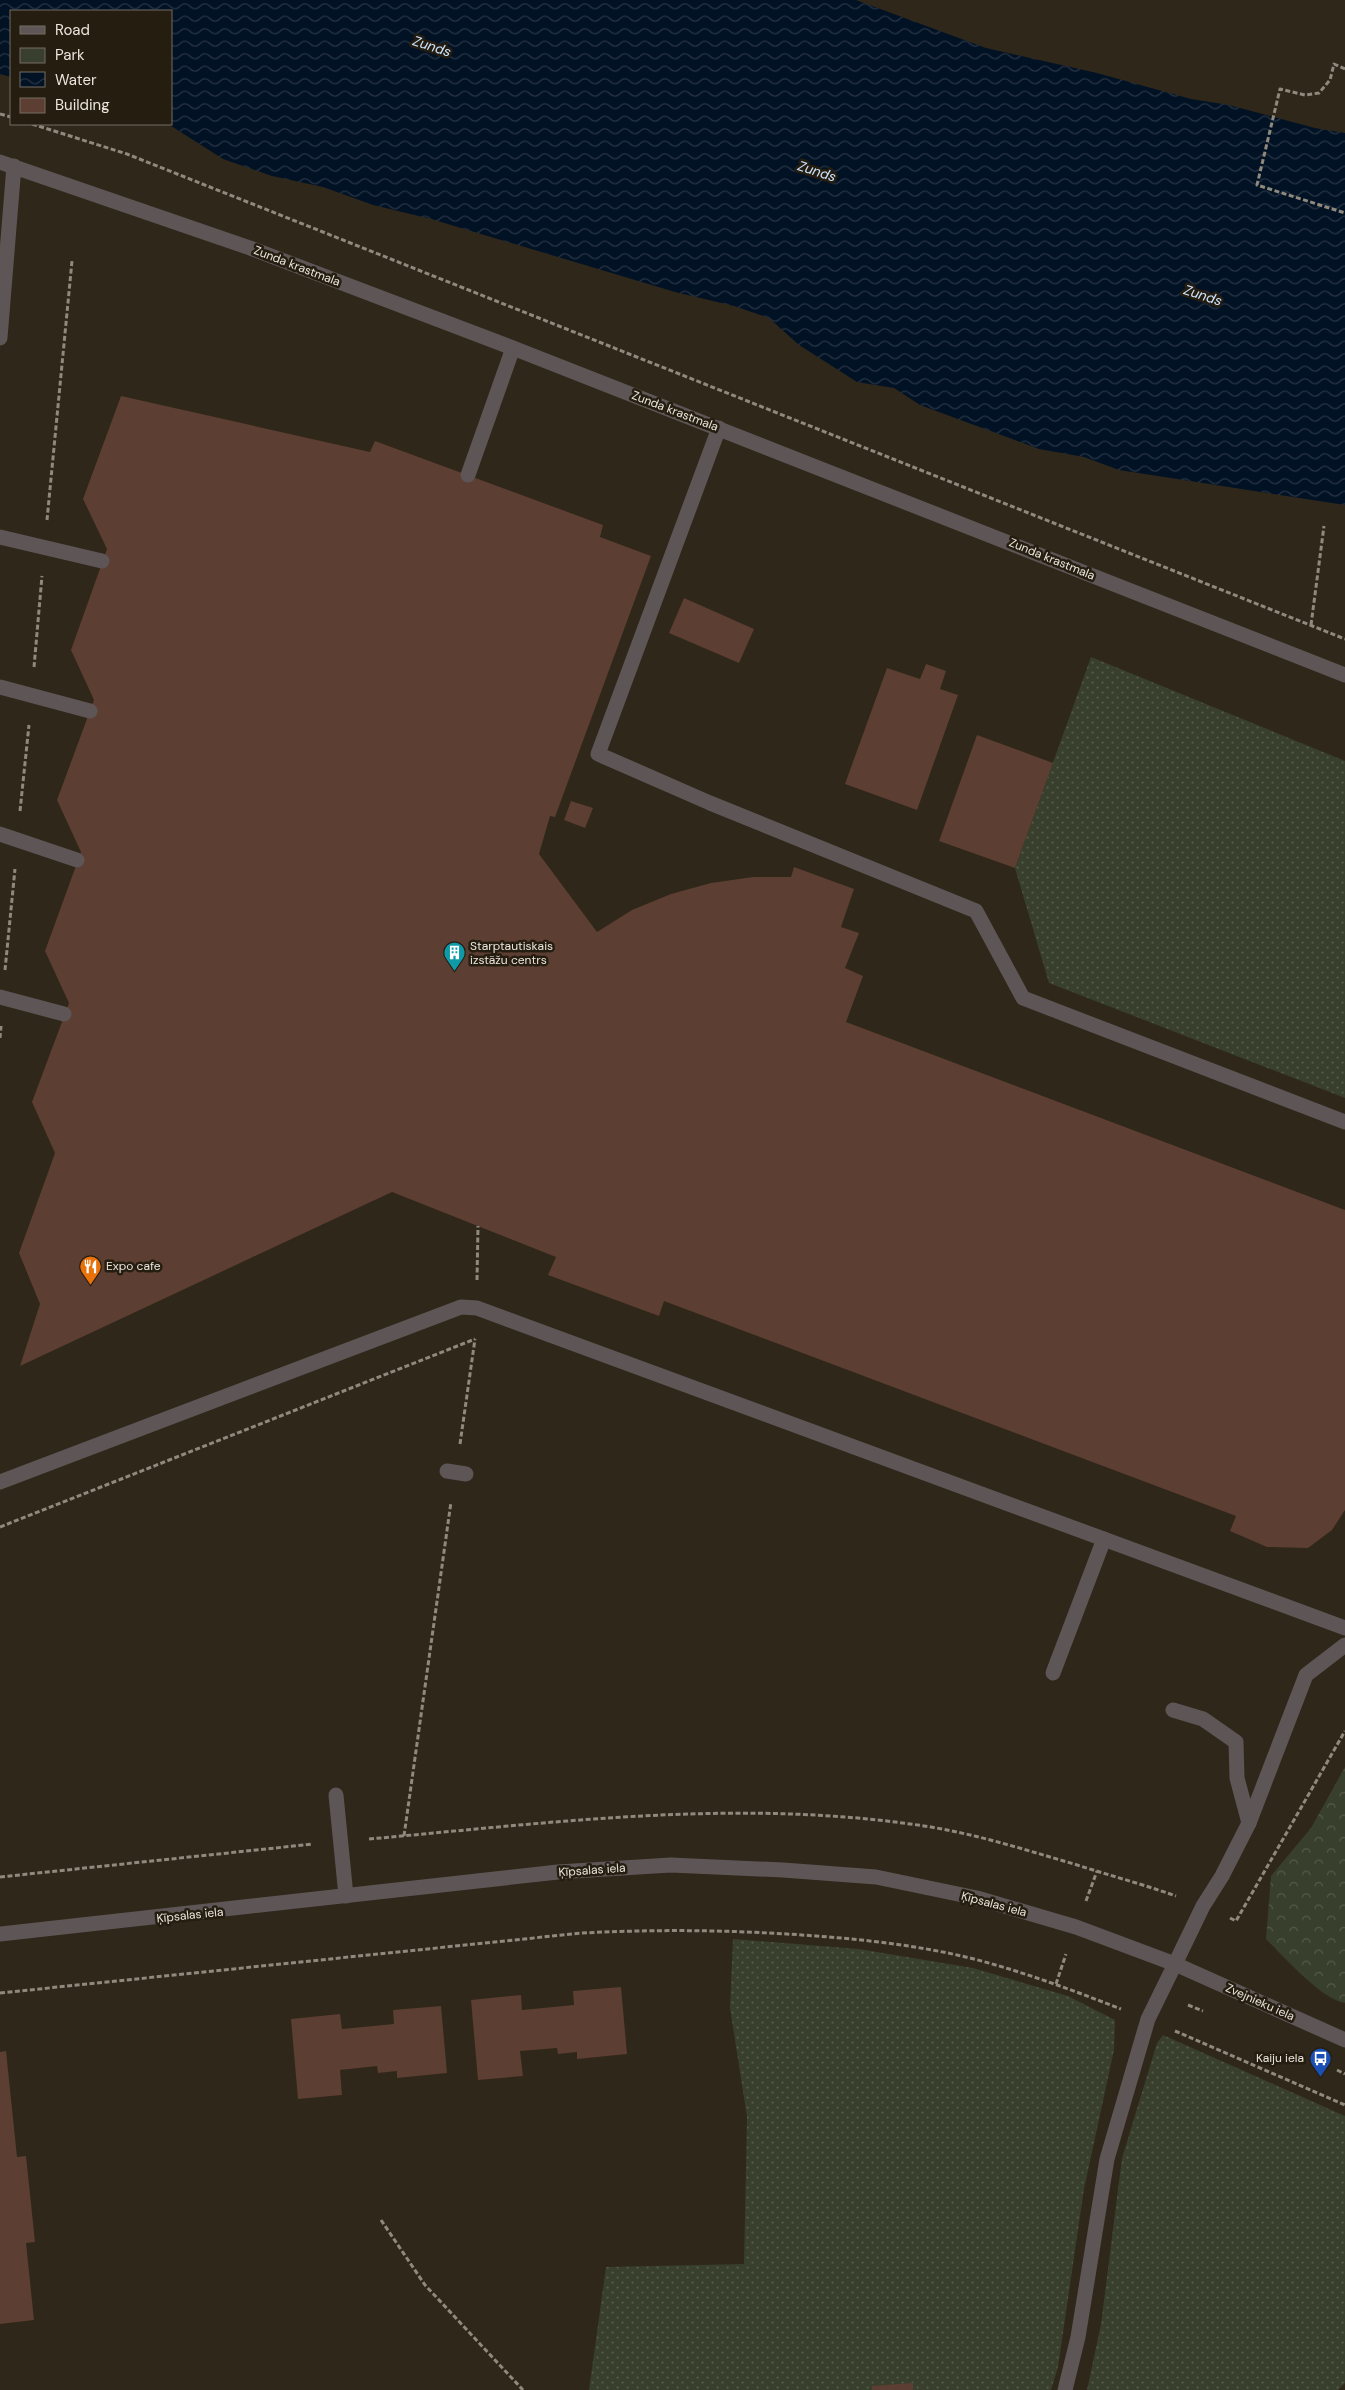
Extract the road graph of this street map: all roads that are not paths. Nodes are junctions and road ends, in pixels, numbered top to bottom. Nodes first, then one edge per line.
1 (7, 164) edge
2 (3, 261) edge
3 (0, 338) edge
4 (514, 348) junction
5 (719, 428) junction
6 (468, 475) dead end
7 (0, 537) edge
8 (102, 560) dead end
9 (1345, 675) edge
10 (0, 688) edge
11 (90, 712) dead end
12 (0, 834) edge
13 (77, 860) dead end
14 (1, 997) edge
15 (64, 1014) dead end
16 (1345, 1122) edge
17 (0, 1482) edge
18 (1104, 1539) junction
19 (1345, 1628) edge
20 (1345, 1645) edge
21 (1053, 1673) dead end
22 (1173, 1710) dead end
23 (336, 1795) dead end
24 (1249, 1823) junction
25 (346, 1896) junction
26 (0, 1934) edge
27 (1175, 1964) junction
28 (1345, 2040) edge
29 (1065, 2390) edge

1 - 2 street
1 - 4 street, Zunda krastmala
2 - 3 street
4 - 5 street, Zunda krastmala
4 - 6 street
5 - 9 street, Zunda krastmala
5 - 16 street
7 - 8 street
10 - 11 street
12 - 13 street
14 - 15 street
17 - 18 street
18 - 19 street
18 - 21 street
20 - 24 street
22 - 24 street
23 - 25 street
24 - 27 street
25 - 26 street, Ķīpsalas iela
25 - 27 street, Ķīpsalas iela
27 - 28 street, Zvejnieku iela
27 - 29 street

